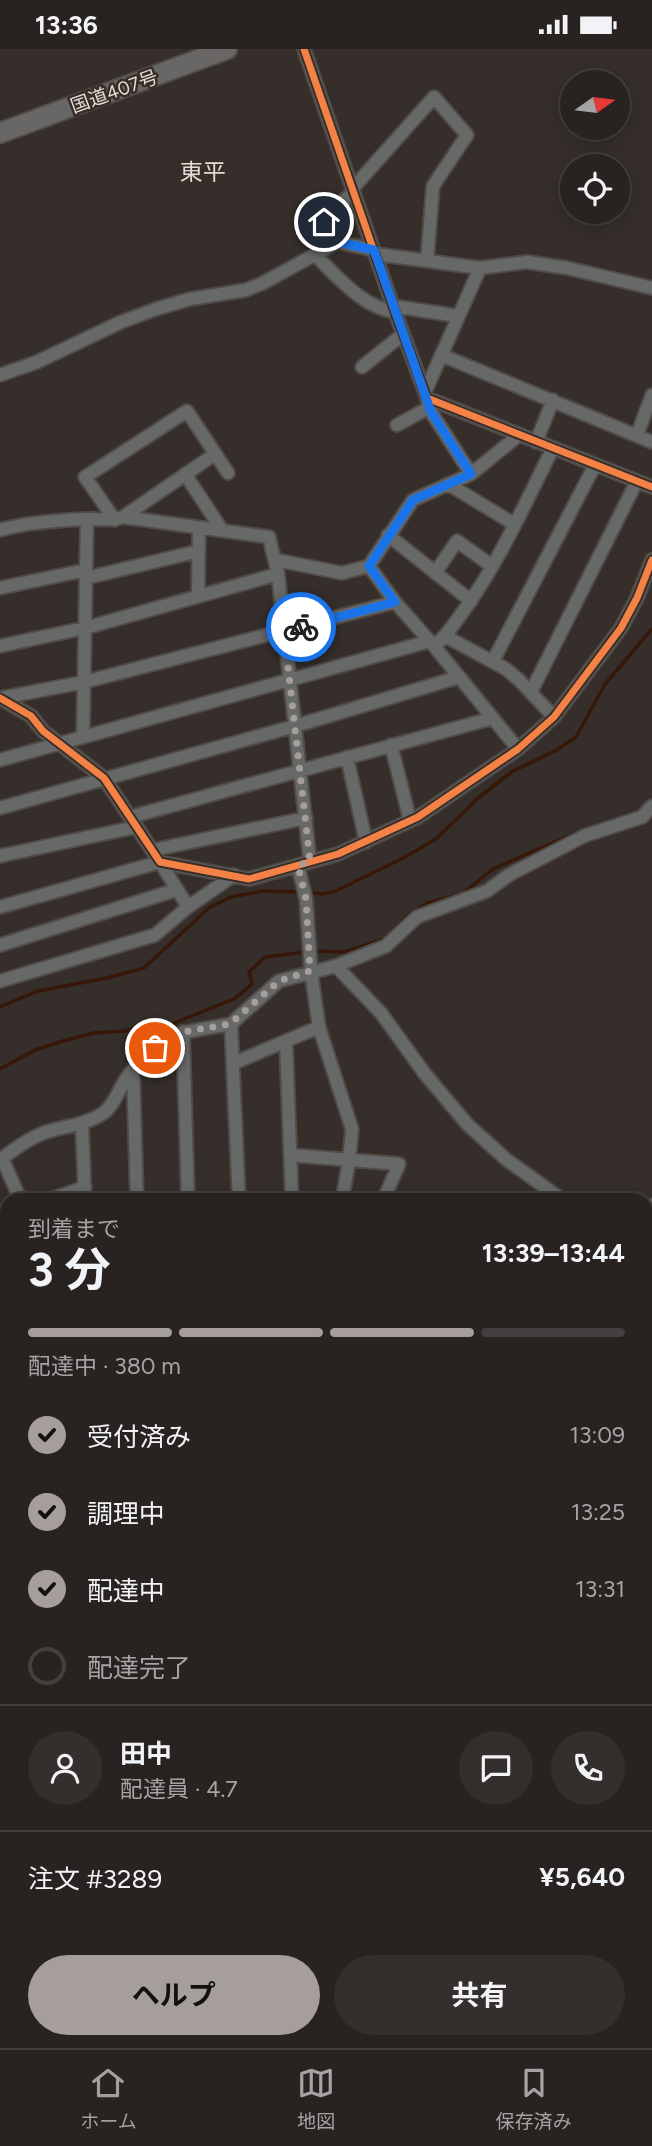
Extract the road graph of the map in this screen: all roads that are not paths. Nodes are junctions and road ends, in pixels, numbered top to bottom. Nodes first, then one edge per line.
1 (227, 49) edge
2 (304, 49) edge
3 (0, 132) edge
4 (354, 190) junction
5 (338, 242) junction
6 (375, 252) junction
7 (315, 255) junction
8 (427, 261) junction
9 (480, 268) junction
10 (652, 288) edge
11 (394, 309) junction
12 (458, 316) junction
13 (403, 334) junction
14 (441, 355) junction
15 (362, 367) dead end
16 (0, 375) edge
17 (652, 395) edge
18 (427, 399) junction
19 (553, 400) junction
20 (397, 425) dead end
21 (519, 435) junction
22 (637, 435) junction
23 (536, 442) junction
24 (652, 442) edge
25 (553, 448) junction
26 (215, 454) junction
27 (595, 465) junction
28 (228, 473) dead end
29 (185, 474) junction
30 (471, 474) junction
31 (637, 481) junction
32 (448, 484) junction
33 (652, 487) edge
34 (119, 518) junction
35 (87, 519) junction
36 (514, 524) junction
37 (199, 528) junction
38 (0, 530) edge
39 (222, 530) junction
40 (388, 535) junction
41 (199, 551) junction
42 (276, 560) junction
43 (652, 560) edge
44 (369, 566) junction
45 (492, 566) junction
46 (435, 573) junction
47 (86, 574) junction
48 (278, 574) junction
49 (0, 588) edge
50 (198, 596) junction
51 (471, 601) junction
52 (395, 602) junction
53 (85, 628) junction
54 (284, 631) junction
55 (445, 636) junction
56 (432, 643) junction
57 (0, 646) edge
58 (493, 661) junction
59 (459, 677) junction
60 (289, 680) junction
61 (84, 683) junction
62 (531, 692) junction
63 (1, 698) edge
64 (554, 717) junction
65 (493, 718) junction
66 (295, 726) junction
67 (83, 737) junction
68 (58, 743) junction
69 (391, 745) junction
70 (518, 749) junction
71 (347, 757) junction
72 (0, 759) edge
73 (300, 771) junction
74 (104, 778) junction
75 (652, 806) edge
76 (0, 808) edge
77 (306, 818) junction
78 (410, 821) junction
79 (133, 822) junction
80 (366, 842) junction
81 (0, 856) edge
82 (157, 856) junction
83 (310, 861) junction
84 (298, 866) junction
85 (234, 875) junction
86 (176, 890) junction
87 (0, 907) edge
88 (188, 907) junction
89 (0, 945) edge
90 (336, 966) junction
91 (310, 971) junction
92 (0, 981) edge
93 (230, 1024) junction
94 (319, 1027) junction
95 (183, 1032) junction
96 (286, 1041) junction
97 (234, 1063) junction
98 (133, 1070) junction
99 (82, 1124) junction
100 (290, 1155) junction
101 (1, 1159) edge
102 (349, 1161) junction
103 (17, 1193) edge
104 (85, 1193) edge
105 (137, 1193) edge
106 (188, 1193) edge
107 (239, 1193) edge
108 (292, 1193) edge
109 (343, 1193) edge
110 (386, 1193) edge
111 (553, 1193) edge

1 - 3 highway, 国道407号
2 - 4 street
4 - 5 street
4 - 6 street
4 - 8 street
5 - 6 street
5 - 7 street
6 - 8 street
6 - 11 street
7 - 11 street
7 - 16 street
8 - 9 street
9 - 10 street
9 - 12 street
11 - 12 street
11 - 13 street
12 - 14 street
13 - 15 street
13 - 18 street
14 - 18 street
14 - 19 street
17 - 22 street
18 - 20 street
18 - 21 street
18 - 30 street
19 - 22 street
19 - 23 street
21 - 23 street
21 - 30 street
22 - 24 street
23 - 25 street
25 - 27 street
25 - 36 street
26 - 28 street
26 - 29 street
26 - 34 street
27 - 31 street
27 - 58 street
29 - 34 street
29 - 39 street
30 - 32 street
31 - 33 street
31 - 62 street
32 - 36 street
32 - 40 street
34 - 35 street
34 - 37 street
35 - 38 street
35 - 47 street
36 - 45 street
37 - 39 street
37 - 41 street
39 - 42 street
40 - 44 street
40 - 46 street
41 - 47 street
41 - 50 street
42 - 44 street
42 - 48 street
43 - 64 street
44 - 52 street
45 - 46 street
45 - 51 street
46 - 51 street
47 - 49 street
47 - 53 street
48 - 50 street
48 - 54 street
50 - 53 street
51 - 55 street
52 - 54 street
52 - 56 street
53 - 57 street
53 - 61 street
54 - 60 street
54 - 61 street
55 - 56 street
55 - 58 street
56 - 59 street
56 - 60 street
58 - 62 street
59 - 65 street
59 - 66 street
60 - 66 street
60 - 67 street
61 - 63 street
61 - 67 street
62 - 64 street
63 - 68 street
64 - 70 street
65 - 69 street
65 - 70 street
66 - 73 street
66 - 74 street
67 - 68 street
68 - 72 street
68 - 74 street
69 - 71 street
69 - 78 street
70 - 78 street
71 - 73 street
71 - 80 street
73 - 77 street
73 - 79 street
74 - 76 street
74 - 79 street
75 - 90 street
77 - 82 street
77 - 83 street
78 - 80 street
79 - 81 street
79 - 82 street
80 - 83 street
82 - 85 street
82 - 86 street
82 - 87 street
83 - 84 street
84 - 85 street
84 - 91 street
85 - 88 street
86 - 88 street
86 - 89 street
88 - 92 street
90 - 91 street
90 - 111 street
91 - 93 street
91 - 94 street
93 - 95 street
93 - 97 street
94 - 96 street
94 - 102 street
95 - 98 street
95 - 106 street
96 - 97 street
96 - 100 street
97 - 107 street
98 - 99 street
98 - 105 street
99 - 101 street
99 - 104 street
100 - 102 street
100 - 108 street
101 - 103 street
102 - 109 street
102 - 110 street

